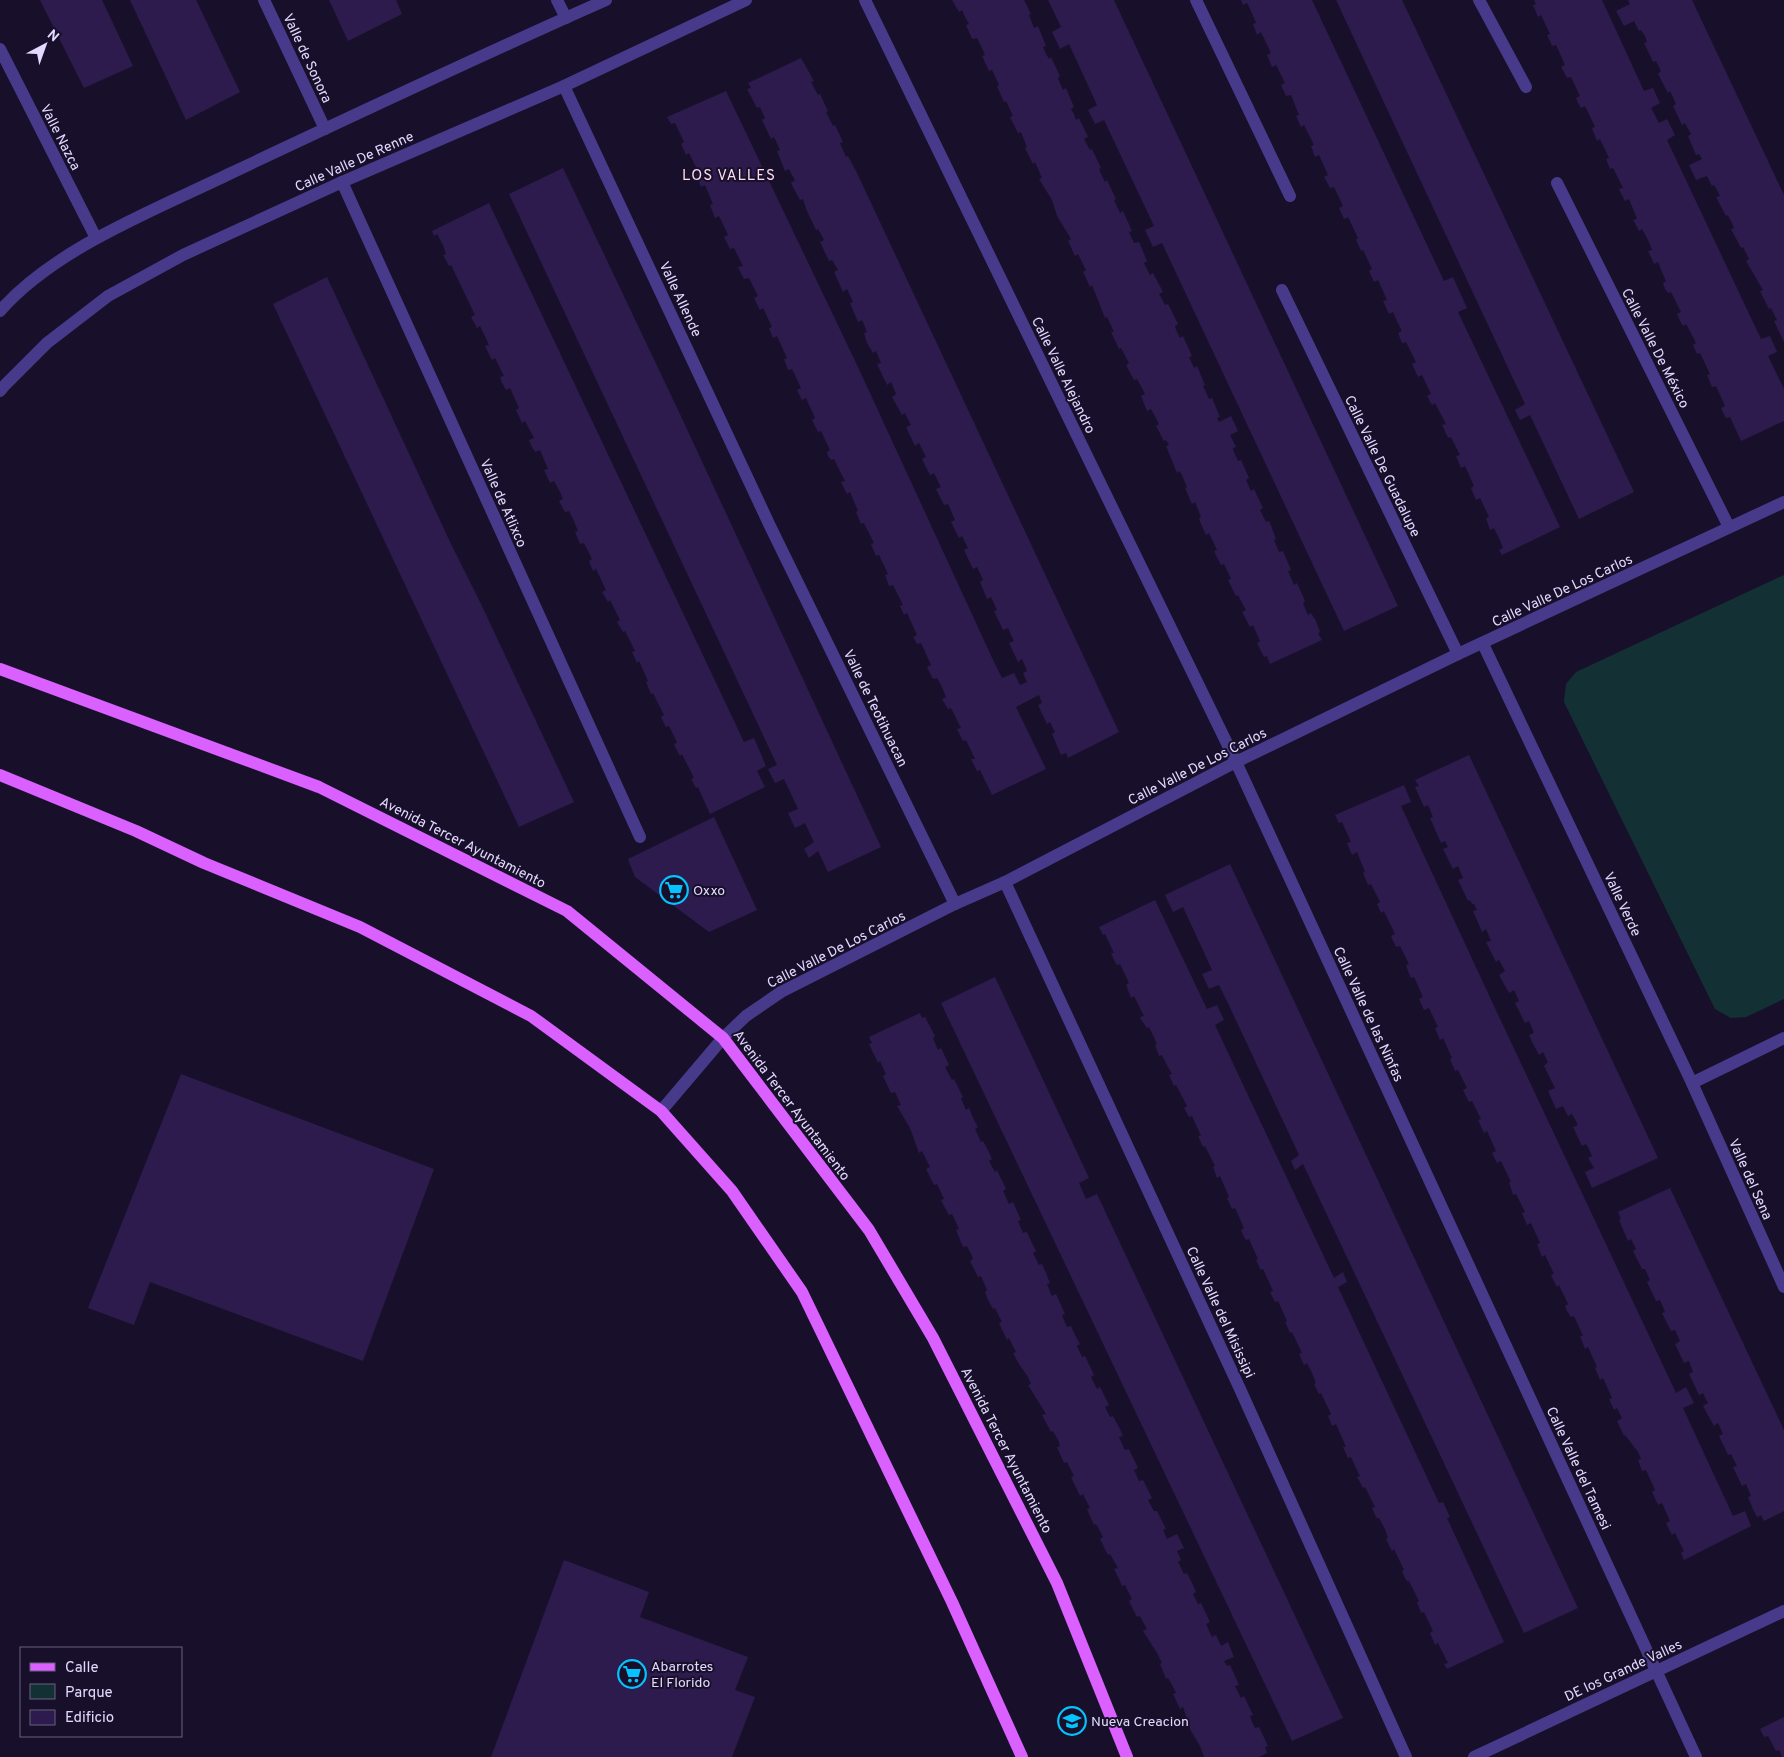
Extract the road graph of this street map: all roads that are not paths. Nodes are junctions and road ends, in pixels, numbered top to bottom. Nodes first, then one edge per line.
1 (264, 0) edge
2 (557, 0) edge
3 (606, 0) edge
4 (746, 0) edge
5 (865, 0) edge
6 (1196, 0) edge
7 (1480, 0) edge
8 (566, 18) junction
9 (0, 49) edge
10 (564, 86) junction
11 (1526, 87) dead end
12 (325, 128) junction
13 (342, 182) junction
14 (1557, 183) dead end
15 (1290, 196) dead end
16 (96, 238) junction
17 (1282, 290) dead end
18 (0, 311) edge
19 (0, 391) edge
20 (1784, 502) edge
21 (770, 526) joint
22 (1729, 527) junction
23 (1483, 644) junction
24 (1458, 654) junction
25 (0, 669) edge
26 (1236, 762) junction
27 (0, 775) edge
28 (640, 837) dead end
29 (1005, 882) junction
30 (955, 904) junction
31 (723, 1038) junction
32 (1784, 1038) edge
33 (1692, 1084) junction
34 (661, 1111) junction
35 (1474, 1278) joint
36 (1784, 1287) edge
37 (1784, 1611) edge
38 (1657, 1671) junction
39 (1022, 1757) edge
40 (1127, 1757) edge
41 (1406, 1757) edge
42 (1474, 1757) edge
43 (1696, 1757) edge

1 - 12 street, Valle de Sonora
2 - 8 street
3 - 8 street
4 - 10 street, Calle Valle De Renne
5 - 26 street, Calle Valle Alejandro
6 - 15 street
7 - 11 street
8 - 12 street
9 - 16 street, Valle Nazca
10 - 13 street, Calle Valle De Renne
10 - 21 street, Valle Allende
12 - 16 street
13 - 19 street, Calle Valle De Renne
13 - 28 street, Valle de Atlixco
14 - 22 street, Calle Valle De México
16 - 18 street
17 - 24 street, Calle Valle De Guadalupe
20 - 22 street, Calle Valle De Los Carlos
21 - 30 street, Valle de Teotihuacan
22 - 23 street, Calle Valle De Los Carlos
23 - 24 street, Calle Valle De Los Carlos
23 - 33 street, Valle Verde
24 - 26 street, Calle Valle De Los Carlos
25 - 31 main road, Avenida Tercer Ayuntamiento
26 - 29 street, Calle Valle De Los Carlos
26 - 35 street, Calle Valle de las Ninfas
27 - 34 main road
29 - 30 street, Calle Valle De Los Carlos
29 - 41 street, Calle Valle del Misissipi
30 - 31 street, Calle Valle De Los Carlos
31 - 34 street, Calle Valle De Los Carlos
31 - 40 main road, Avenida Tercer Ayuntamiento
32 - 33 street
33 - 36 street, Valle del Sena
34 - 39 main road
35 - 38 street, Calle Valle del Tamesi
37 - 38 street, DE los Grande Valles
38 - 42 street, DE los Grande Valles
38 - 43 street, Calle Valle del Tamesi

